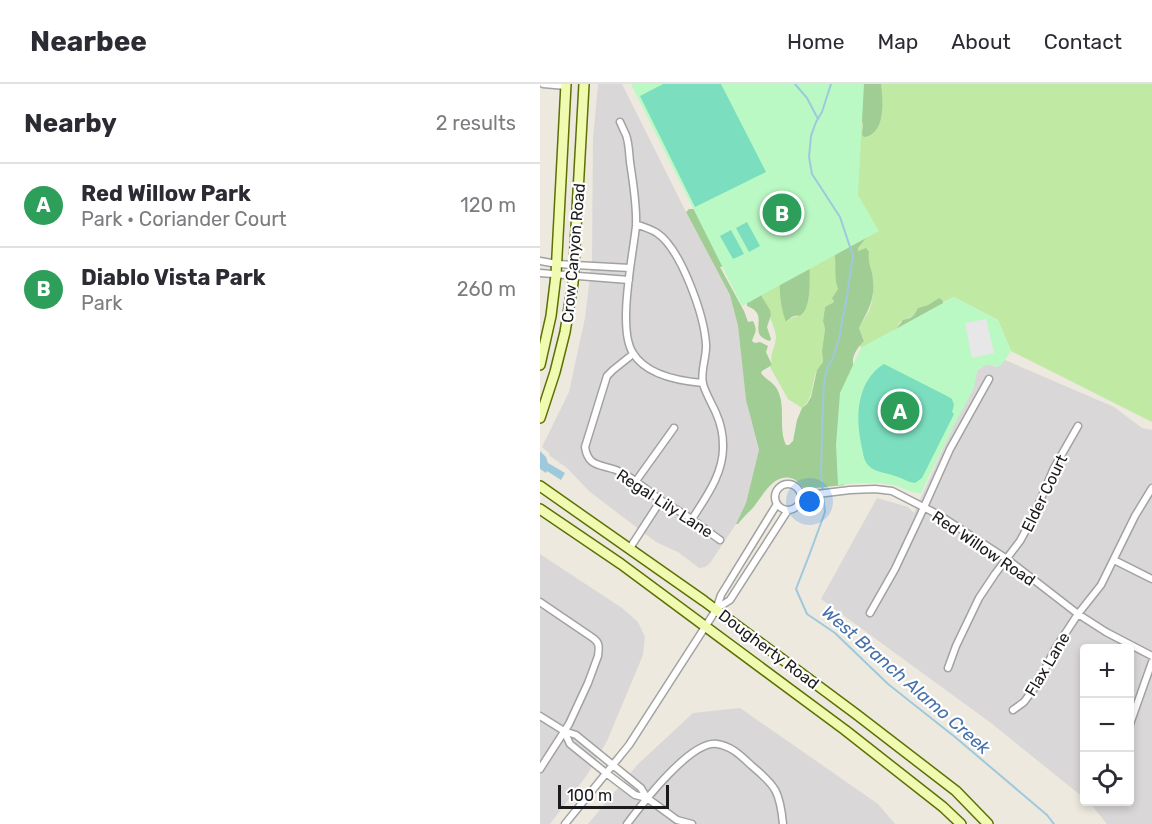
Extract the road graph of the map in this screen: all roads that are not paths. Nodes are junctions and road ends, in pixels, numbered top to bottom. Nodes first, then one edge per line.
1 (543, 84) edge
2 (585, 84) edge
3 (566, 85) edge
4 (620, 122) dead end
5 (636, 224) junction
6 (540, 261) edge
7 (557, 264) junction
8 (574, 265) junction
9 (630, 268) junction
10 (540, 273) edge
11 (556, 275) junction
12 (573, 276) junction
13 (629, 280) junction
14 (633, 354) junction
15 (540, 365) edge
16 (989, 379) dead end
17 (703, 383) junction
18 (540, 418) edge
19 (1078, 426) dead end
20 (674, 428) dead end
21 (636, 481) junction
22 (540, 486) edge
23 (1152, 488) edge
24 (801, 496) junction
25 (661, 500) junction
26 (777, 504) junction
27 (924, 508) junction
28 (540, 510) edge
29 (788, 510) junction
30 (692, 519) junction
31 (720, 540) dead end
32 (630, 548) junction
33 (1007, 559) junction
34 (1114, 560) junction
35 (1152, 579) edge
36 (540, 602) edge
37 (716, 610) junction
38 (870, 613) dead end
39 (1078, 614) junction
40 (705, 627) junction
41 (1152, 656) edge
42 (1152, 662) edge
43 (948, 668) dead end
44 (1013, 710) dead end
45 (1134, 713) edge
46 (540, 716) edge
47 (564, 731) junction
48 (614, 764) junction
49 (540, 769) edge
50 (606, 773) junction
51 (647, 798) junction
52 (676, 822) edge
53 (565, 824) edge
54 (627, 824) edge
55 (692, 824) edge
56 (783, 824) edge
57 (961, 824) edge
58 (988, 824) edge

1 - 3 street
2 - 8 main road, Crow Canyon Road
3 - 7 main road, Crow Canyon Road
4 - 5 street
5 - 9 street
5 - 17 street
6 - 7 street
7 - 8 street
7 - 11 main road, Crow Canyon Road
8 - 9 street
8 - 12 main road, Crow Canyon Road
9 - 13 street
10 - 11 street
11 - 12 street
11 - 15 main road, Crow Canyon Road
12 - 13 street
12 - 18 main road, Crow Canyon Road
13 - 14 street
14 - 17 street
14 - 21 street, Regal Lily Lane
16 - 27 street
17 - 30 street
19 - 33 street, Elder Court
20 - 21 street
21 - 25 street, Regal Lily Lane
22 - 32 main road, Dougherty Road
23 - 34 street, Flax Lane
24 - 26 street
24 - 27 street, Red Willow Road
24 - 29 street
25 - 30 street, Regal Lily Lane
25 - 32 street
26 - 29 street
26 - 37 street
27 - 33 street, Red Willow Road
27 - 38 street
28 - 40 main road, Dougherty Road
29 - 37 street
30 - 31 street, Regal Lily Lane
32 - 37 main road, Dougherty Road
33 - 39 street, Red Willow Road
33 - 43 street, Elder Court
34 - 35 street
34 - 39 street, Flax Lane
36 - 47 street
37 - 40 street
37 - 58 main road, Dougherty Road
39 - 41 street, Red Willow Road
39 - 44 street, Flax Lane
40 - 48 street
40 - 57 main road, Dougherty Road
42 - 45 street
46 - 47 street
47 - 48 street
47 - 49 street
47 - 50 street
48 - 50 street
48 - 51 street
50 - 51 street
50 - 53 street
51 - 52 street
51 - 54 street
51 - 56 street
52 - 55 street

